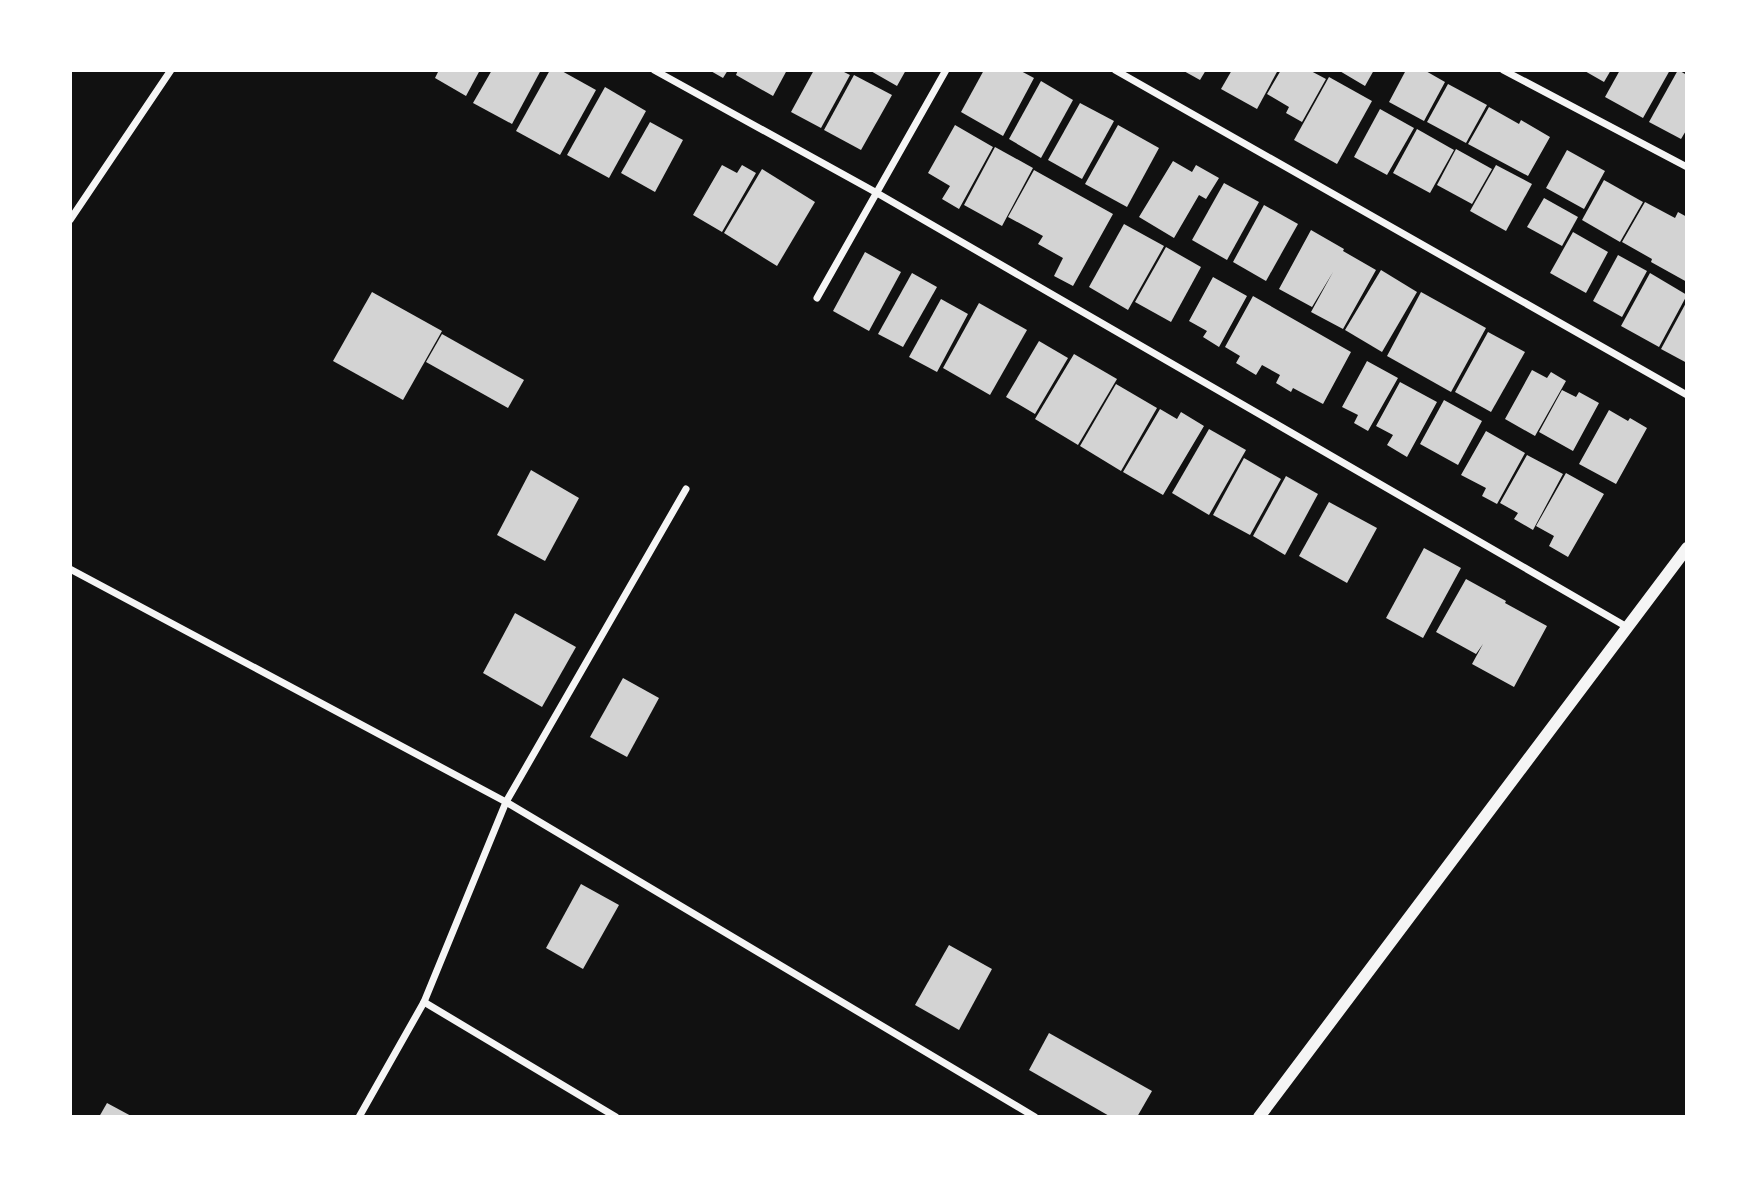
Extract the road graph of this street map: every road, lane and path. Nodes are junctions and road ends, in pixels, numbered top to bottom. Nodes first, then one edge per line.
1 (171, 70) edge
2 (654, 70) edge
3 (947, 70) edge
4 (1115, 70) edge
5 (1503, 70) edge
6 (1687, 167) edge
7 (877, 193) junction
8 (70, 220) edge
9 (817, 298) dead end
10 (1687, 395) edge
11 (686, 489) dead end
12 (1687, 548) edge
13 (70, 569) edge
14 (1627, 627) junction
15 (506, 802) junction
16 (424, 1002) junction
17 (359, 1117) edge
18 (617, 1117) edge
19 (1034, 1117) edge
20 (1259, 1117) edge

1 - 8 street
2 - 7 street
3 - 7 street
4 - 10 street
5 - 6 street
7 - 9 street
7 - 14 street
11 - 15 street
12 - 14 street
13 - 15 street
14 - 20 street
15 - 16 street
15 - 19 street
16 - 17 street
16 - 18 street

